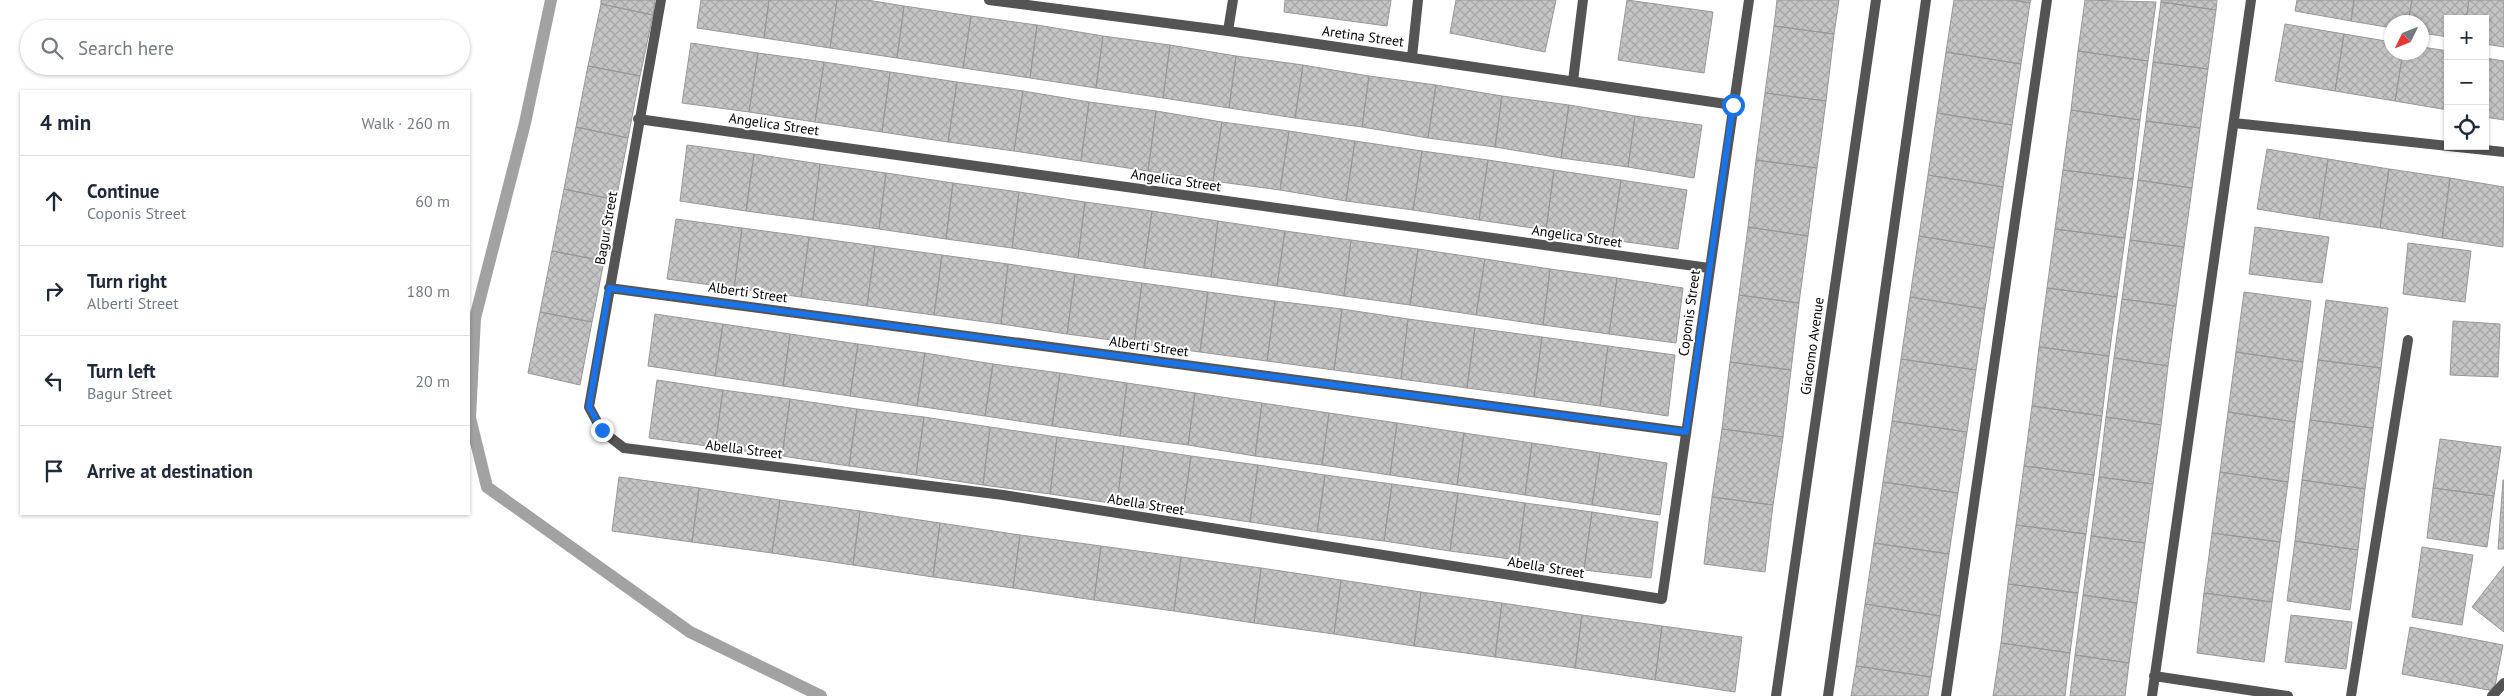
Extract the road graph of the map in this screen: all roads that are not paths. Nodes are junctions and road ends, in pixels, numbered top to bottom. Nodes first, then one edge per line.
1 (661, 0) edge
2 (989, 0) edge
3 (1233, 0) edge
4 (1418, 0) edge
5 (1583, 0) edge
6 (1749, 0) edge
7 (1876, 0) edge
8 (1926, 0) edge
9 (2047, 0) edge
10 (2251, 0) edge
11 (1064, 5) edge
12 (1228, 31) junction
13 (1412, 57) junction
14 (1573, 81) junction
15 (1733, 105) junction
16 (638, 119) junction
17 (2234, 123) junction
18 (2504, 152) edge
19 (1709, 268) junction
20 (609, 288) junction
21 (2408, 340) dead end
22 (1686, 432) junction
23 (624, 448) joint
24 (1662, 599) joint
25 (2154, 676) junction
26 (2504, 683) edge
27 (1776, 696) edge
28 (1828, 696) edge
29 (1946, 696) edge
30 (2152, 696) edge
31 (2288, 696) edge
32 (2351, 696) edge
33 (2492, 696) edge

1 - 16 street, Bagur Street
2 - 11 street, Aretina Street
3 - 12 street
4 - 13 street
5 - 14 street
6 - 15 street, Coponis Street
7 - 27 street, Giacomo Avenue
8 - 28 street
9 - 29 street
10 - 17 street
11 - 12 street, Aretina Street
12 - 13 street, Aretina Street
13 - 14 street, Aretina Street
14 - 15 street, Aretina Street
15 - 19 street, Coponis Street
16 - 19 street, Angelica Street
16 - 20 street, Bagur Street
17 - 18 street
17 - 25 street
19 - 22 street, Coponis Street
20 - 22 street, Alberti Street
20 - 23 street, Bagur Street
21 - 32 street
22 - 24 street, Coponis Street
23 - 24 street, Abella Street
25 - 30 street
25 - 31 street
26 - 33 street

